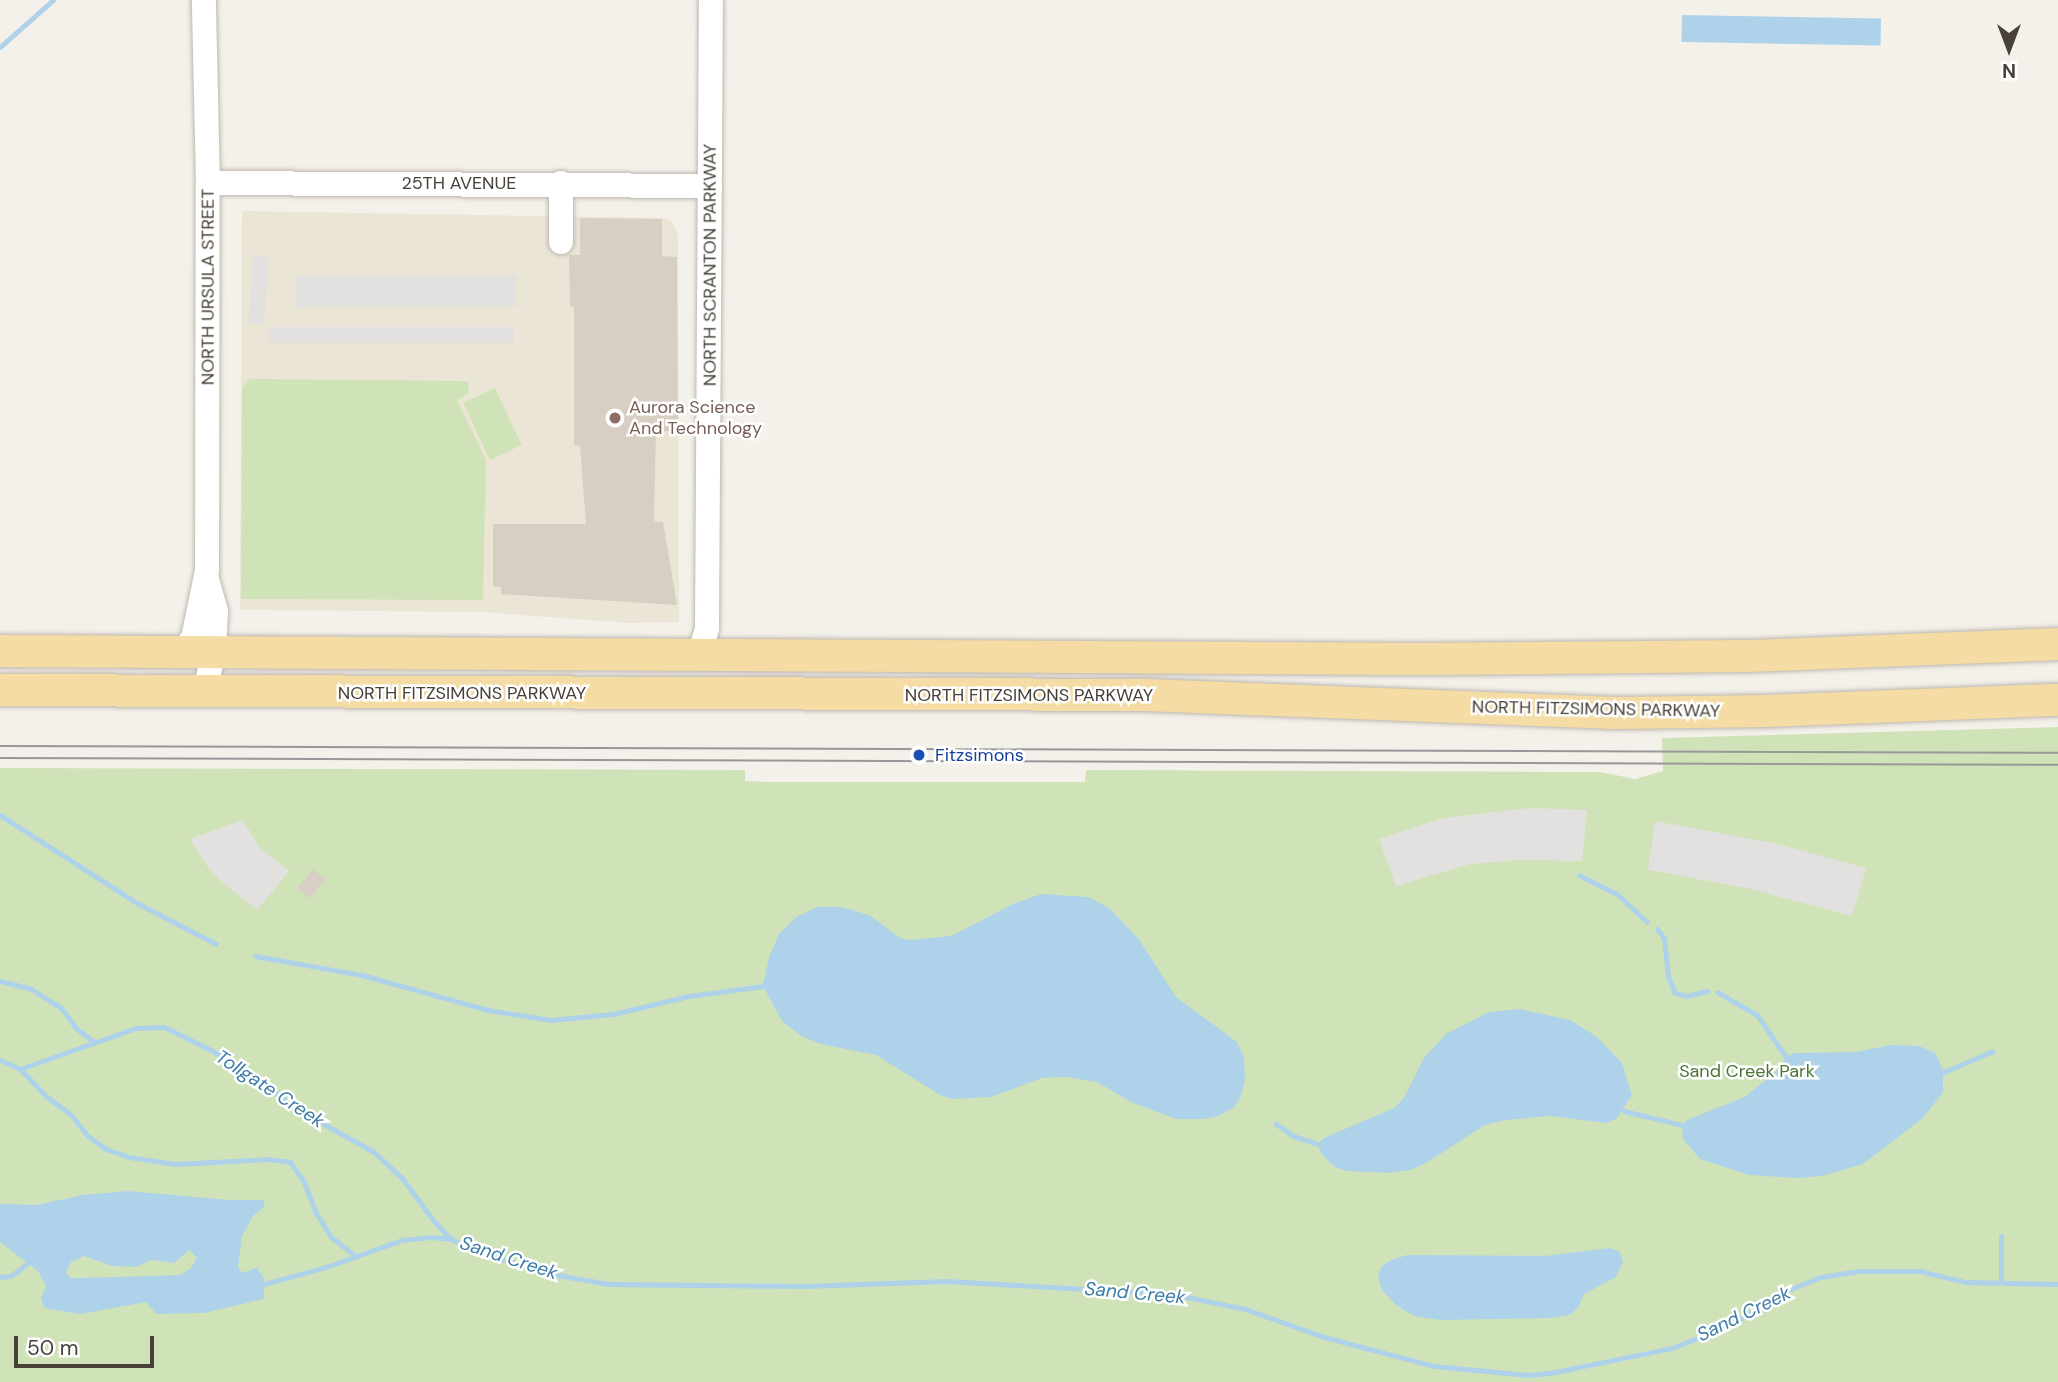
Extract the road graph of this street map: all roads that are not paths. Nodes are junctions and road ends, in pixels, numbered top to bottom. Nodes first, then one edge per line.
1 (204, 0) edge
2 (711, 0) edge
3 (208, 183) junction
4 (561, 183) junction
5 (710, 186) junction
6 (561, 242) dead end
7 (206, 575) junction
8 (2058, 644) edge
9 (0, 651) edge
10 (214, 651) junction
11 (181, 652) junction
12 (699, 655) junction
13 (0, 690) edge
14 (205, 691) junction
15 (2058, 700) edge

1 - 3 street, NORTH URSULA STREET
2 - 5 street, NORTH SCRANTON PARKWAY
3 - 4 street, 25TH AVENUE
3 - 7 street, NORTH URSULA STREET
4 - 5 street, 25TH AVENUE
4 - 6 street
5 - 12 street, NORTH SCRANTON PARKWAY
7 - 10 street, NORTH URSULA STREET
7 - 11 street, NORTH URSULA STREET
8 - 12 main road, NORTH FITZSIMONS PARKWAY
9 - 11 main road, NORTH FITZSIMONS PARKWAY
10 - 11 main road, NORTH FITZSIMONS PARKWAY
10 - 12 main road, NORTH FITZSIMONS PARKWAY
10 - 14 street, NORTH URSULA STREET
13 - 14 main road, NORTH FITZSIMONS PARKWAY
14 - 15 main road, NORTH FITZSIMONS PARKWAY

